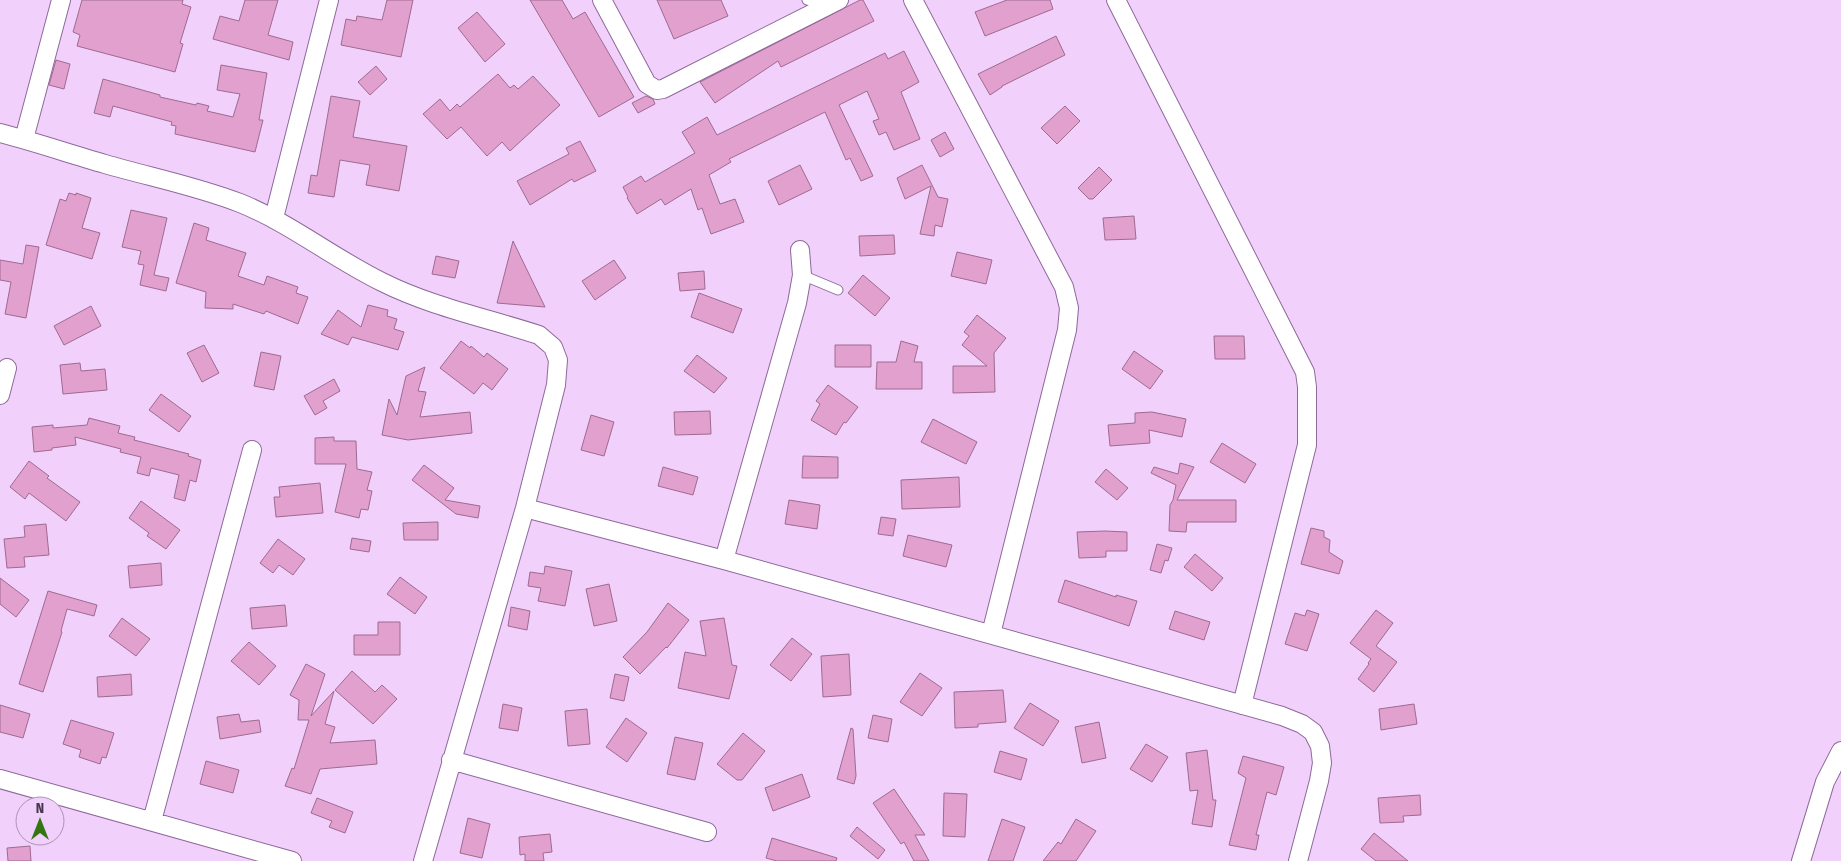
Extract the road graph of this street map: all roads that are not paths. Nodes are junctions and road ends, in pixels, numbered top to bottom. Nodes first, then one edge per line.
1 (61, 0) edge
2 (329, 0) edge
3 (602, 0) edge
4 (807, 0) edge
5 (912, 0) edge
6 (1116, 0) edge
7 (833, 3) edge
8 (0, 133) edge
9 (24, 139) junction
10 (274, 218) junction
11 (800, 250) dead end
12 (802, 275) junction
13 (838, 290) dead end
14 (7, 368) dead end
15 (0, 395) edge
16 (252, 450) dead end
17 (525, 508) junction
18 (724, 560) junction
19 (991, 634) junction
20 (1242, 706) junction
21 (1841, 751) edge
22 (452, 760) junction
23 (0, 778) edge
24 (152, 821) junction
25 (707, 832) dead end
26 (292, 861) edge
27 (423, 861) edge
28 (1298, 861) edge
29 (1801, 861) edge

1 - 9 street
2 - 10 street
3 - 7 street
4 - 7 lane
5 - 19 street
6 - 20 street
8 - 9 street
9 - 10 street
10 - 17 street
11 - 12 street
12 - 13 lane
12 - 18 street
14 - 15 street
16 - 24 street
17 - 18 street
17 - 22 street
18 - 19 street
19 - 20 street
20 - 28 street
21 - 29 street
22 - 25 street
22 - 27 street
23 - 24 street
24 - 26 street

